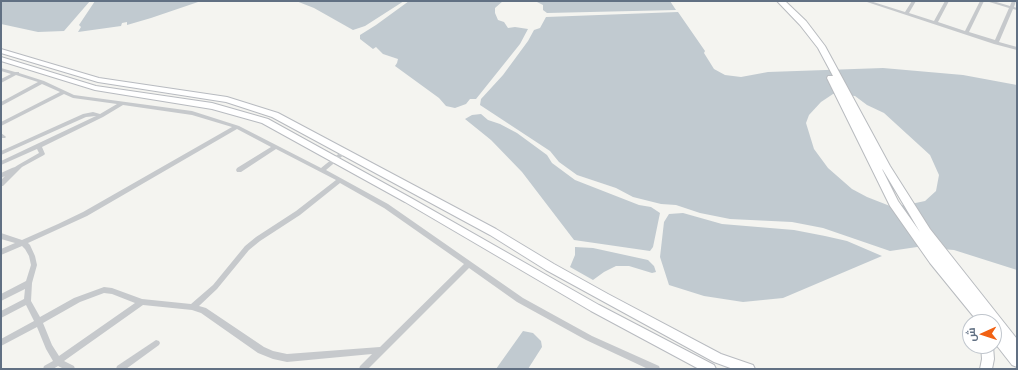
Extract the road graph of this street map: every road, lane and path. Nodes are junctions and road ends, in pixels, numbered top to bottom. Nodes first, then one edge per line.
1 (774, 1) edge
2 (781, 1) edge
3 (866, 1) edge
4 (914, 1) edge
5 (947, 1) edge
6 (982, 1) edge
7 (988, 1) edge
8 (1014, 1) edge
9 (880, 3) edge
10 (1011, 8) junction
11 (1017, 10) edge
12 (906, 14) junction
13 (935, 23) junction
14 (966, 33) junction
15 (996, 43) junction
16 (1017, 49) edge
17 (5, 52) edge
18 (1, 59) edge
19 (826, 62) junction
20 (1, 68) edge
21 (17, 73) junction
22 (1, 81) edge
23 (42, 82) junction
24 (64, 92) junction
25 (1, 104) edge
26 (121, 104) junction
27 (101, 116) junction
28 (1, 124) edge
29 (237, 127) junction
30 (39, 146) junction
31 (274, 148) junction
32 (344, 152) junction
33 (1, 153) edge
34 (335, 160) junction
35 (1, 163) edge
36 (20, 166) junction
37 (239, 170) dead end
38 (321, 171) junction
39 (1, 176) edge
40 (340, 180) junction
41 (1, 184) edge
42 (1, 236) edge
43 (22, 243) junction
44 (1, 252) edge
45 (939, 259) junction
46 (468, 264) junction
47 (29, 283) junction
48 (964, 296) junction
49 (1, 298) edge
50 (27, 301) junction
51 (142, 302) junction
52 (192, 307) junction
53 (973, 314) edge
54 (979, 314) edge
55 (1, 315) edge
56 (38, 321) junction
57 (1, 343) edge
58 (156, 343) dead end
59 (1002, 343) edge
60 (1017, 349) edge
61 (382, 350) junction
62 (988, 354) edge
63 (1017, 361) edge
64 (57, 362) junction
65 (47, 369) edge
66 (71, 369) edge
67 (120, 369) edge
68 (363, 369) edge
69 (656, 369) edge
70 (710, 369) edge
71 (749, 369) edge
72 (986, 369) edge

1 - 19 main road
2 - 19 main road
3 - 9 street
4 - 12 street
5 - 13 street
6 - 14 street
7 - 10 street
8 - 10 street
9 - 12 street
10 - 11 street
10 - 15 street
12 - 13 street
13 - 14 street
14 - 15 street
15 - 16 street
17 - 18 main road
17 - 32 main road
18 - 34 main road
19 - 45 main road
20 - 21 street
21 - 22 street
21 - 23 street
23 - 24 street
23 - 25 street
24 - 26 street
24 - 28 street
26 - 27 street
26 - 29 street
27 - 30 street
27 - 33 street
29 - 31 street
29 - 43 street
30 - 35 street
30 - 36 street
31 - 37 street
31 - 38 street
32 - 34 street
32 - 71 main road
34 - 38 street
34 - 70 main road
36 - 39 street
36 - 41 street
38 - 40 street
40 - 46 street
40 - 52 street
42 - 43 street
43 - 44 street
43 - 47 street
45 - 48 main road
45 - 60 main road
46 - 61 street
46 - 69 street
47 - 49 street
47 - 50 street
48 - 53 main road
48 - 54 main road
50 - 55 street
50 - 56 street
51 - 52 street
51 - 56 street
51 - 64 street
52 - 61 street
56 - 57 street
56 - 64 street
58 - 67 street
59 - 63 main road
61 - 68 street
62 - 72 main road
64 - 65 street
64 - 66 street

